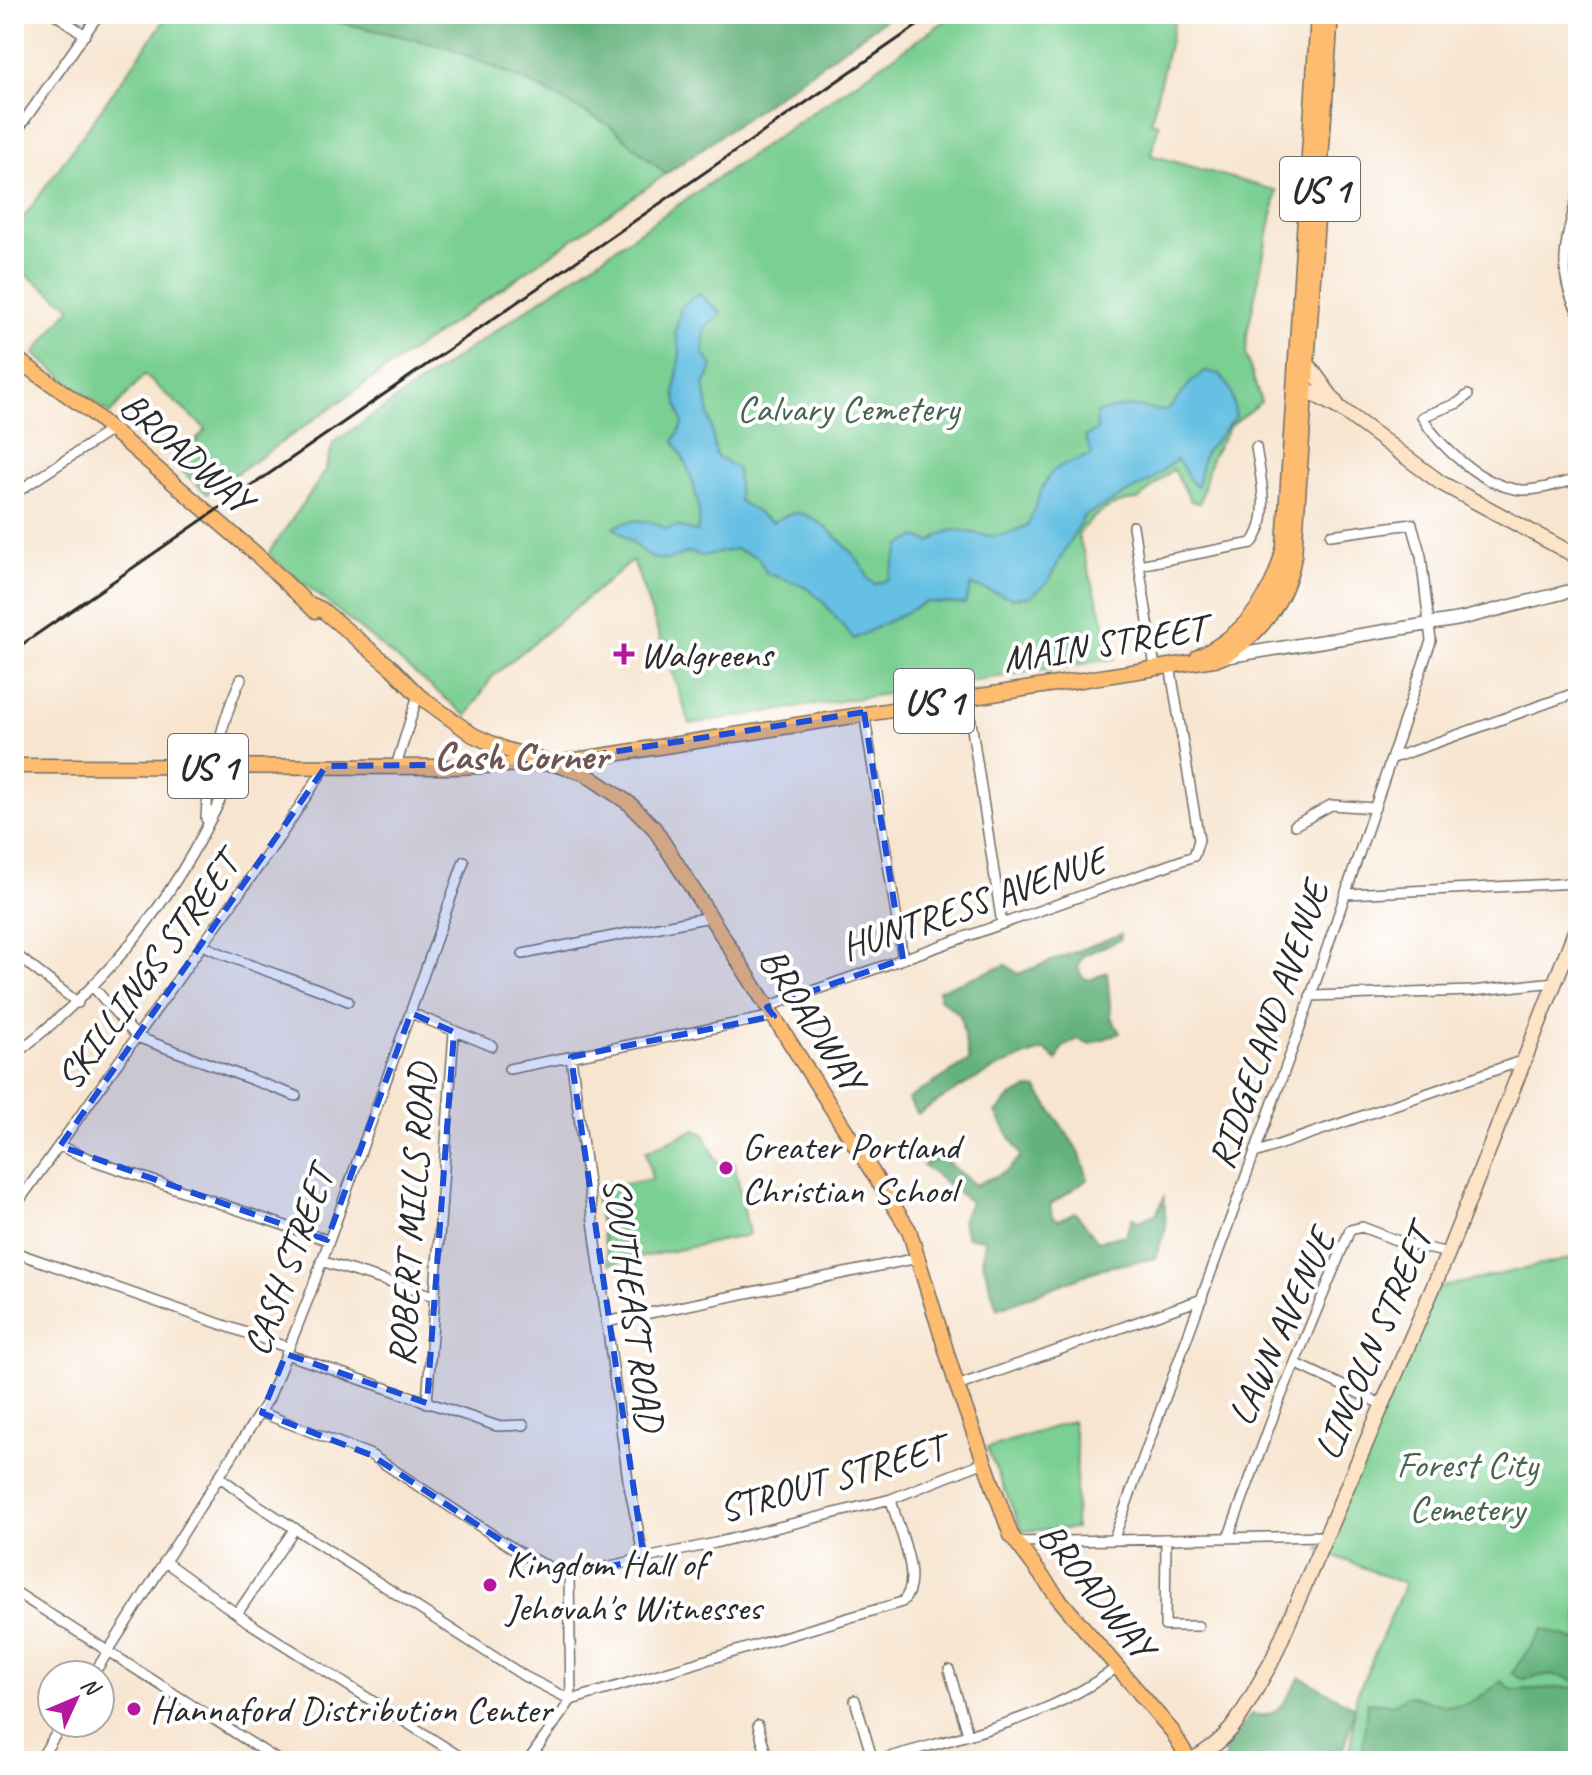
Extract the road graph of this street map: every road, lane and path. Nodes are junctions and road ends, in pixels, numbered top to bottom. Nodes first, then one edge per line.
1 (55, 14) edge
2 (99, 14) edge
3 (1328, 14) edge
4 (85, 35) junction
5 (14, 135) edge
6 (1578, 194) edge
7 (1578, 312) edge
8 (14, 357) edge
9 (1307, 363) junction
10 (31, 368) junction
11 (14, 377) edge
12 (1301, 387) junction
13 (1468, 395) dead end
14 (1341, 409) junction
15 (111, 430) junction
16 (1256, 447) dead end
17 (1578, 479) edge
18 (14, 494) edge
19 (1133, 526) dead end
20 (1331, 535) dead end
21 (1578, 557) edge
22 (1139, 565) junction
23 (1578, 589) edge
24 (1431, 624) junction
25 (1220, 658) junction
26 (1168, 665) junction
27 (241, 679) dead end
28 (1578, 692) edge
29 (418, 695) junction
30 (967, 696) junction
31 (864, 712) junction
32 (1393, 758) junction
33 (557, 763) junction
34 (14, 766) edge
35 (216, 766) junction
36 (236, 766) junction
37 (326, 766) junction
38 (396, 766) junction
39 (1375, 808) junction
40 (206, 823) junction
41 (1295, 825) dead end
42 (464, 861) dead end
43 (1578, 883) edge
44 (1347, 894) junction
45 (710, 917) junction
46 (1002, 924) junction
47 (1578, 924) edge
48 (203, 945) junction
49 (14, 953) edge
50 (523, 954) dead end
51 (903, 959) junction
52 (1555, 982) junction
53 (94, 988) junction
54 (1310, 996) junction
55 (348, 1001) dead end
56 (78, 1003) junction
57 (771, 1011) junction
58 (411, 1013) junction
59 (454, 1032) junction
60 (137, 1037) junction
61 (492, 1046) dead end
62 (14, 1055) edge
63 (571, 1057) junction
64 (1524, 1060) junction
65 (509, 1069) dead end
66 (296, 1096) dead end
67 (60, 1146) junction
68 (1255, 1153) junction
69 (14, 1208) edge
70 (327, 1240) junction
71 (14, 1252) edge
72 (1448, 1253) junction
73 (918, 1258) junction
74 (321, 1261) junction
75 (434, 1296) junction
76 (1202, 1299) junction
77 (606, 1322) junction
78 (287, 1351) junction
79 (1295, 1363) junction
80 (957, 1386) junction
81 (427, 1403) junction
82 (1381, 1404) junction
83 (262, 1413) junction
84 (524, 1425) dead end
85 (982, 1463) junction
86 (220, 1477) junction
87 (891, 1499) junction
88 (295, 1528) junction
89 (1325, 1536) junction
90 (1114, 1538) junction
91 (1228, 1538) junction
92 (1166, 1539) junction
93 (1016, 1542) junction
94 (644, 1559) junction
95 (164, 1561) junction
96 (569, 1575) junction
97 (14, 1591) edge
98 (237, 1614) junction
99 (1198, 1626) dead end
100 (107, 1651) junction
101 (102, 1659) edge
102 (1117, 1667) junction
103 (949, 1670) dead end
104 (571, 1700) junction
105 (855, 1700) dead end
106 (758, 1725) dead end
107 (968, 1734) junction
108 (53, 1739) edge
109 (39, 1761) edge
110 (279, 1761) edge
111 (467, 1761) edge
112 (528, 1761) edge
113 (768, 1761) edge
114 (875, 1761) edge
115 (1189, 1761) edge

1 - 4 street
2 - 4 street
3 - 9 main road, US 1
3 - 12 main road, US 1
4 - 5 street
6 - 7 street
8 - 10 main road, BROADWAY
9 - 12 main road, US 1
9 - 14 main road
10 - 11 street
10 - 15 main road, BROADWAY
12 - 14 main road
12 - 25 main road, US 1
12 - 26 main road, US 1
13 - 17 street
14 - 21 main road
15 - 18 street
15 - 29 main road, BROADWAY
16 - 22 street
19 - 22 street
20 - 24 street, RIDGELAND AVENUE
22 - 26 street
23 - 24 street, MAIN STREET
24 - 25 street, MAIN STREET
24 - 32 street, RIDGELAND AVENUE
25 - 26 main road, MAIN STREET / US 1
26 - 30 main road, MAIN STREET / US 1
26 - 46 street, HUNTRESS AVENUE
27 - 35 street
28 - 32 street
29 - 33 main road, BROADWAY
29 - 38 street
30 - 31 main road, MAIN STREET / US 1
30 - 46 street
31 - 33 main road, MAIN STREET / US 1
31 - 51 street
32 - 39 street, RIDGELAND AVENUE
33 - 38 main road, MAIN STREET / US 1
33 - 45 main road, BROADWAY
34 - 35 main road, MAIN STREET / US 1
35 - 36 main road, MAIN STREET / US 1
35 - 40 street
36 - 37 main road, MAIN STREET / US 1
36 - 40 street
37 - 38 main road, MAIN STREET / US 1
37 - 48 street, SKILLINGS STREET
39 - 41 street
39 - 44 street, RIDGELAND AVENUE
40 - 53 street
42 - 58 street, CASH STREET
43 - 44 street
44 - 54 street, RIDGELAND AVENUE
45 - 50 street
45 - 57 main road, BROADWAY
46 - 51 street, HUNTRESS AVENUE
47 - 52 main road, LINCOLN STREET
48 - 55 street
48 - 60 street, SKILLINGS STREET
49 - 56 street
51 - 57 street, HUNTRESS AVENUE
52 - 54 street
52 - 64 main road, LINCOLN STREET
53 - 56 street
53 - 60 street
54 - 68 street, RIDGELAND AVENUE
56 - 62 street
57 - 63 street, HUNTRESS AVENUE
57 - 73 main road, BROADWAY
58 - 59 street
58 - 70 street, CASH STREET
59 - 61 street
59 - 75 street, ROBERT MILLS ROAD
60 - 66 street
60 - 67 street, SKILLINGS STREET
63 - 65 street, HUNTRESS AVENUE
63 - 77 street, SOUTHEAST ROAD
64 - 68 street
64 - 72 main road, LINCOLN STREET
67 - 69 street, SKILLINGS STREET
67 - 70 street
68 - 76 street, RIDGELAND AVENUE
70 - 74 street, CASH STREET
71 - 78 street
72 - 79 street, LAWN AVENUE
72 - 82 main road, LINCOLN STREET
73 - 77 street
73 - 80 main road, BROADWAY
74 - 75 street
74 - 78 street, CASH STREET
75 - 81 street, ROBERT MILLS ROAD
76 - 80 street
76 - 90 street, RIDGELAND AVENUE
77 - 94 street, SOUTHEAST ROAD
78 - 81 street
78 - 83 street, CASH STREET
79 - 82 street
79 - 91 street, LAWN AVENUE
80 - 85 main road, BROADWAY
81 - 84 street
82 - 89 main road, LINCOLN STREET
83 - 86 street, CASH STREET
83 - 96 street
85 - 87 street, STROUT STREET
85 - 93 main road, BROADWAY
86 - 88 street
86 - 95 street, CASH STREET
87 - 94 street, STROUT STREET
87 - 104 street
88 - 98 street
88 - 104 street
89 - 91 street
89 - 115 main road, LINCOLN STREET
90 - 92 street
90 - 93 street
91 - 92 street
92 - 99 street
93 - 102 main road, BROADWAY
94 - 96 street, STROUT STREET
95 - 98 street
95 - 100 street, CASH STREET
96 - 104 street
97 - 100 street
98 - 111 street
100 - 101 street, CASH STREET
100 - 110 street
102 - 107 street
102 - 115 main road, BROADWAY
103 - 107 street
104 - 112 street
105 - 114 street
106 - 113 street
107 - 114 street
108 - 109 street

